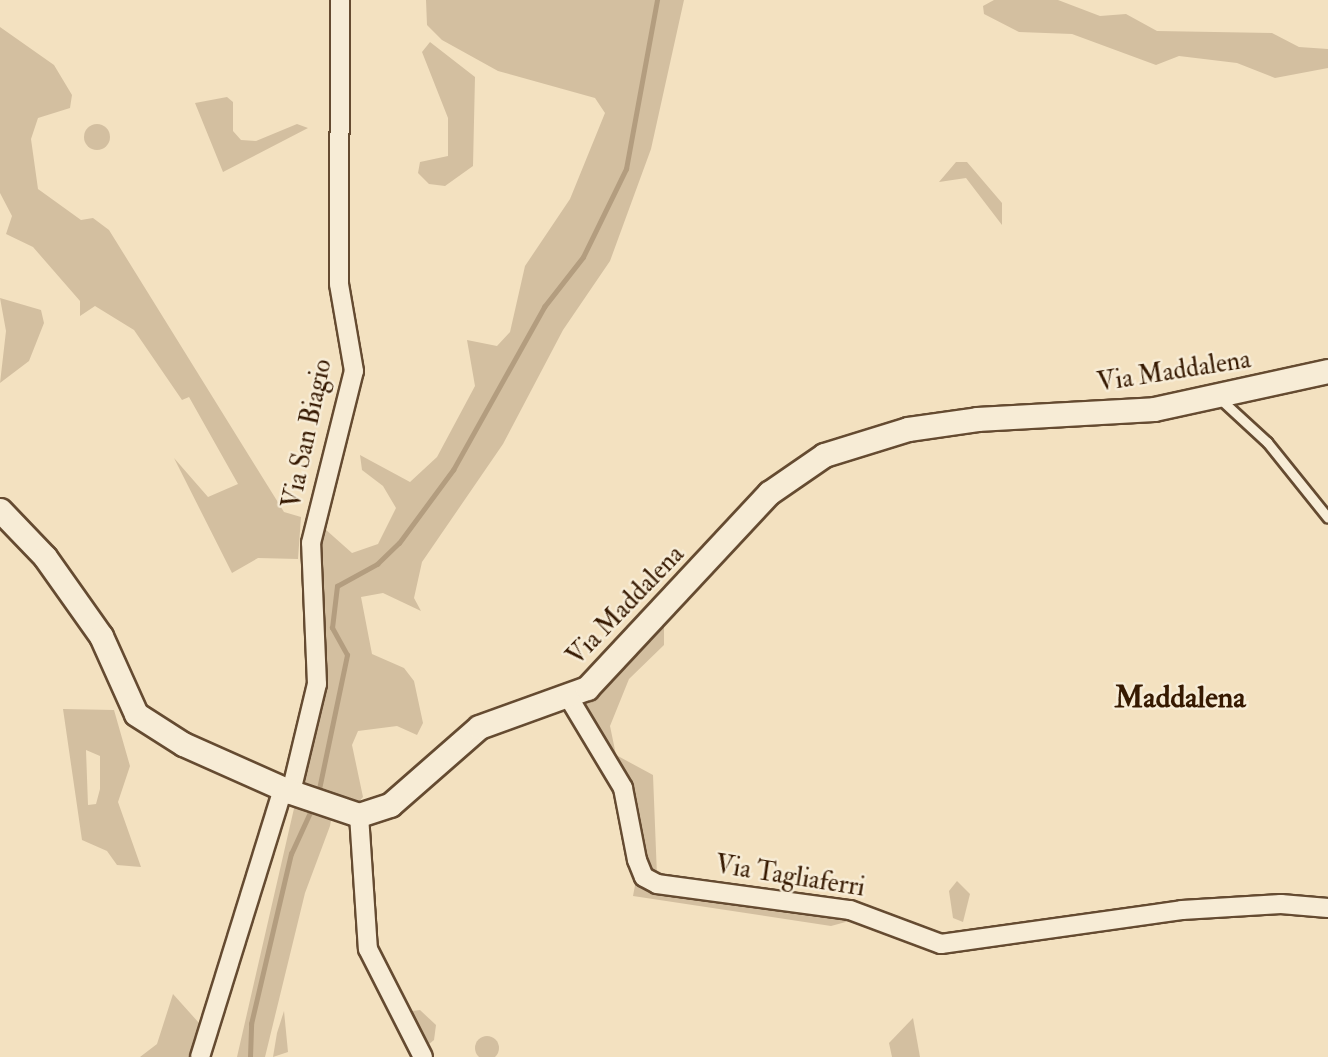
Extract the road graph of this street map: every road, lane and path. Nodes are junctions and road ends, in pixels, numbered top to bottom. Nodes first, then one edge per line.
1 (340, 0) edge
2 (1328, 371) edge
3 (1217, 396) junction
4 (0, 510) edge
5 (1328, 518) edge
6 (569, 698) junction
7 (290, 792) junction
8 (359, 815) junction
9 (1328, 908) edge
10 (200, 1057) edge
11 (423, 1057) edge

1 - 7 street, Via San Biagio
2 - 3 street, Via Maddalena
3 - 5 lane
3 - 6 street, Via Maddalena
4 - 7 street
6 - 8 street, Via Maddalena
6 - 9 street, Via Tagliaferri
7 - 8 street
7 - 10 street, Via San Biagio
8 - 11 street

